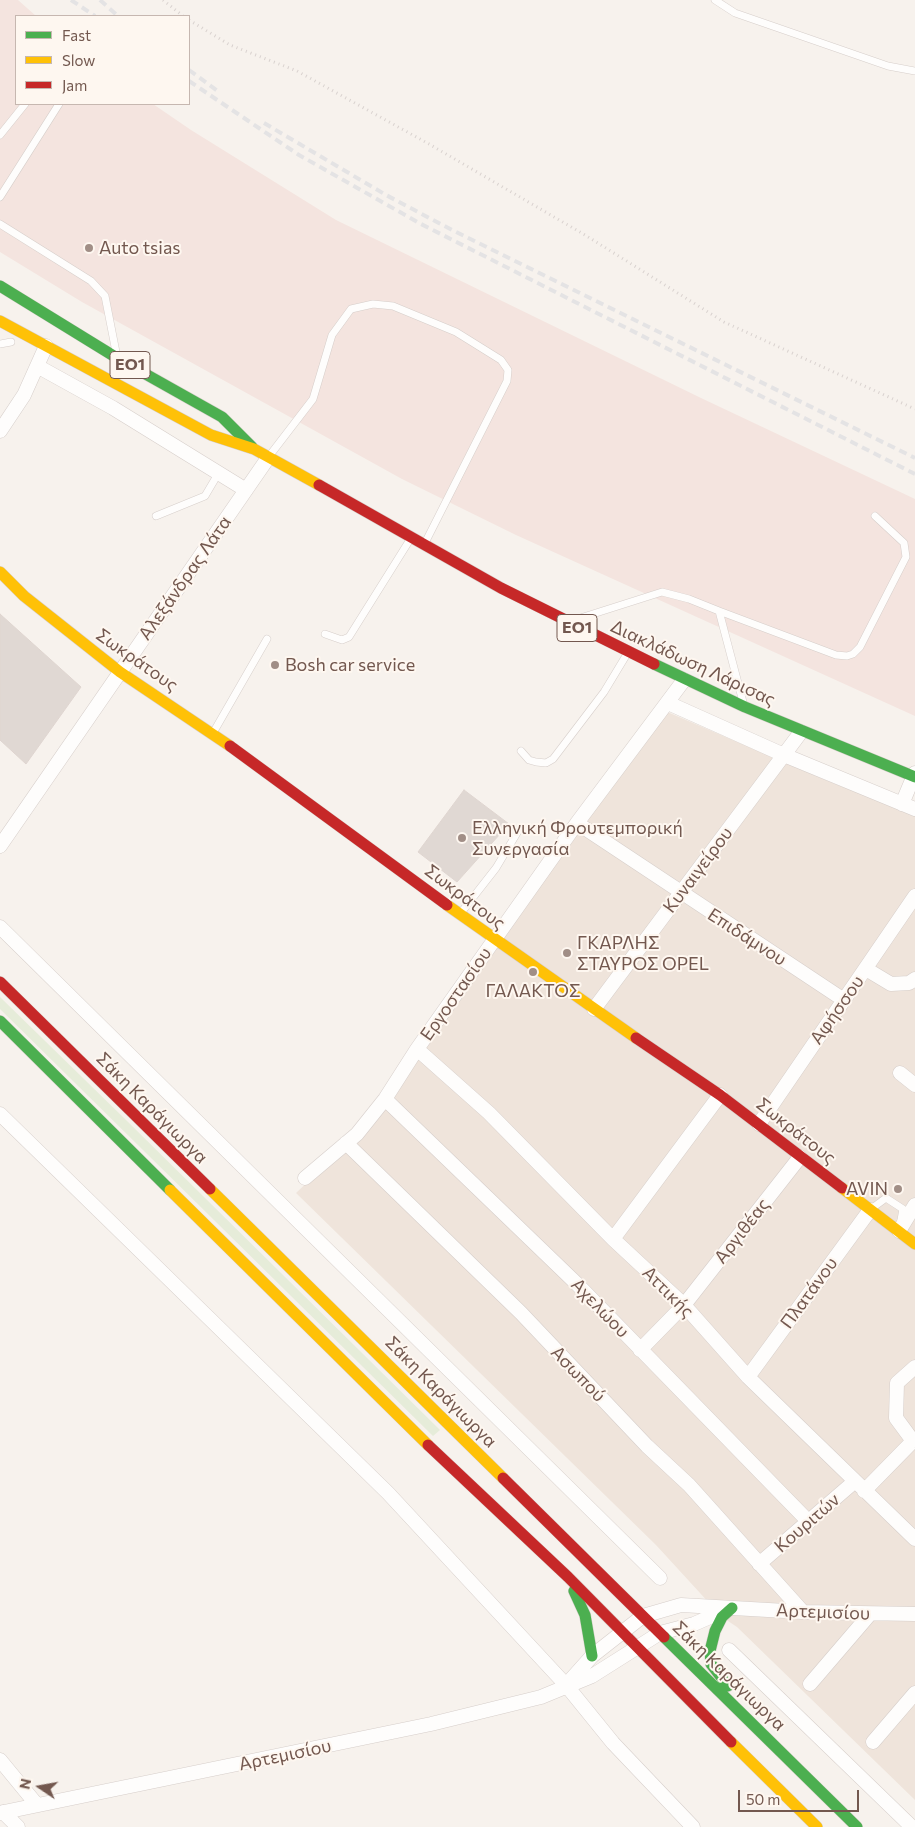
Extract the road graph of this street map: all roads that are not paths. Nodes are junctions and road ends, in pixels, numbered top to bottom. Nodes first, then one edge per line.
1 (715, 0) edge
2 (915, 71) edge
3 (24, 105) edge
4 (57, 105) edge
5 (0, 135) edge
6 (0, 197) edge
7 (0, 224) edge
8 (0, 286) edge
9 (0, 321) edge
10 (10, 342) dead end
11 (0, 344) edge
12 (46, 346) junction
13 (117, 358) junction
14 (38, 366) junction
15 (0, 431) edge
16 (254, 449) junction
17 (268, 458) junction
18 (218, 474) junction
19 (246, 490) junction
20 (156, 516) dead end
21 (875, 516) dead end
22 (412, 537) junction
23 (425, 544) junction
24 (0, 572) edge
25 (719, 611) junction
26 (566, 622) junction
27 (326, 634) dead end
28 (267, 639) dead end
29 (628, 653) junction
30 (120, 672) junction
31 (684, 680) junction
32 (668, 703) junction
33 (745, 707) junction
34 (801, 732) junction
35 (213, 733) junction
36 (522, 752) dead end
37 (784, 755) junction
38 (914, 775) edge
39 (902, 804) junction
40 (915, 809) edge
41 (577, 823) junction
42 (520, 828) dead end
43 (0, 846) edge
44 (680, 894) junction
45 (915, 896) edge
46 (460, 915) junction
47 (0, 927) edge
48 (494, 940) junction
49 (866, 969) junction
50 (915, 979) edge
51 (0, 982) edge
52 (844, 1000) junction
53 (594, 1008) junction
54 (0, 1021) edge
55 (418, 1048) junction
56 (900, 1073) dead end
57 (915, 1085) edge
58 (720, 1096) junction
59 (385, 1100) junction
60 (0, 1114) edge
61 (759, 1124) junction
62 (346, 1143) junction
63 (800, 1157) junction
64 (305, 1178) dead end
65 (915, 1205) edge
66 (870, 1210) junction
67 (900, 1225) junction
68 (613, 1239) junction
69 (915, 1244) edge
70 (684, 1306) junction
71 (640, 1350) junction
72 (915, 1367) edge
73 (748, 1377) junction
74 (914, 1440) edge
75 (859, 1487) junction
76 (809, 1522) junction
77 (915, 1539) edge
78 (759, 1564) junction
79 (568, 1577) junction
80 (660, 1578) dead end
81 (732, 1608) junction
82 (803, 1612) junction
83 (870, 1614) junction
84 (915, 1614) edge
85 (643, 1616) junction
86 (621, 1632) junction
87 (660, 1633) junction
88 (636, 1648) junction
89 (729, 1650) dead end
90 (592, 1656) junction
91 (810, 1684) dead end
92 (566, 1685) junction
93 (915, 1693) edge
94 (736, 1707) junction
95 (873, 1742) dead end
96 (0, 1760) edge
97 (37, 1805) junction
98 (2, 1812) edge
99 (18, 1827) edge
100 (693, 1827) edge
101 (817, 1827) edge
102 (857, 1827) edge
103 (912, 1827) edge

1 - 2 lane
3 - 5 lane
4 - 6 lane
7 - 13 lane
8 - 13 main road, Διακλάδωση Λάρισας / ΕΟ1
9 - 12 main road, Διακλάδωση Λάρισας / ΕΟ1
10 - 11 lane
12 - 14 street
12 - 16 main road, Διακλάδωση Λάρισας / ΕΟ1
13 - 16 main road, Διακλάδωση Λάρισας / ΕΟ1
14 - 15 street
14 - 18 street
16 - 17 main road, Διακλάδωση Λάρισας / ΕΟ1
17 - 19 street, Αλεξάνδρας Λάτα
17 - 22 main road, Διακλάδωση Λάρισας / ΕΟ1
17 - 23 lane
18 - 19 street
18 - 20 lane
19 - 30 street, Αλεξάνδρας Λάτα
21 - 25 lane
22 - 23 main road, Διακλάδωση Λάρισας / ΕΟ1
22 - 27 lane
23 - 26 main road, Διακλάδωση Λάρισας / ΕΟ1
24 - 30 main road, Σωκράτους
25 - 26 lane
25 - 33 lane
26 - 29 main road, Διακλάδωση Λάρισας / ΕΟ1
28 - 35 lane
29 - 31 main road, Διακλάδωση Λάρισας / ΕΟ1
29 - 36 lane
30 - 35 main road, Σωκράτους
30 - 43 street, Αλεξάνδρας Λάτα
31 - 32 street, Εργοστασίου
31 - 33 main road, Διακλάδωση Λάρισας / ΕΟ1
32 - 37 street
32 - 41 street, Εργοστασίου
33 - 34 main road, Διακλάδωση Λάρισας / ΕΟ1
34 - 37 street, Κυναιγείρου
34 - 38 main road, Διακλάδωση Λάρισας / ΕΟ1
35 - 46 main road, Σωκράτους
37 - 39 street
37 - 44 street, Κυναιγείρου
38 - 39 street
39 - 40 street
41 - 44 street, Επιδάμνου
41 - 48 street, Εργοστασίου
42 - 46 lane
44 - 52 street, Επιδάμνου
44 - 53 street, Κυναιγείρου
45 - 49 street, Αφήσσου
46 - 48 main road, Σωκράτους
47 - 80 street
48 - 53 main road, Σωκράτους
48 - 55 street, Εργοστασίου
49 - 50 street
49 - 52 street, Αφήσσου
51 - 85 main road, Σάκη Καράγιωργα
52 - 61 street, Αφήσσου
53 - 58 main road, Σωκράτους
54 - 79 main road
55 - 59 street, Εργοστασίου
55 - 68 street, Αττικής
56 - 57 street
58 - 61 main road, Σωκράτους
58 - 68 street
59 - 62 street, Εργοστασίου
59 - 71 street, Αχελώου
60 - 92 street
61 - 63 main road, Σωκράτους
62 - 64 street, Εργοστασίου
62 - 78 street, Ασωπού
63 - 66 main road, Σωκράτους
63 - 70 street, Αργιθέας
65 - 67 street
66 - 67 main road, Σωκράτους
66 - 67 lane
66 - 73 street, Πλατάνου
67 - 69 main road, Σωκράτους
68 - 70 street, Αττικής
70 - 71 street, Αργιθέας
70 - 73 street, Αττικής
71 - 76 street, Αχελώου
72 - 74 street
73 - 75 street, Αττικής
74 - 75 street, Κουριτών
75 - 76 street, Κουριτών
75 - 77 street, Αττικής
76 - 78 street, Κουριτών
78 - 82 street, Ασωπού
79 - 86 main road
79 - 90 main road
81 - 82 street, Αρτεμισίου
81 - 85 street, Αρτεμισίου
81 - 87 street, Αρτεμισίου
81 - 94 main road
82 - 83 street, Αρτεμισίου
83 - 84 street, Αρτεμισίου
83 - 91 street
85 - 86 street, Αρτεμισίου
85 - 87 main road, Σάκη Καράγιωργα
86 - 88 main road
86 - 90 street, Αρτεμισίου
87 - 88 street, Αρτεμισίου
87 - 94 main road, Σάκη Καράγιωργα
88 - 92 street, Αρτεμισίου
88 - 101 main road
89 - 103 street
90 - 92 street, Αρτεμισίου
92 - 97 street, Αρτεμισίου
92 - 100 street
93 - 95 street
94 - 102 main road, Σάκη Καράγιωργα
96 - 97 street
97 - 98 street, Αρτεμισίου
98 - 99 street

